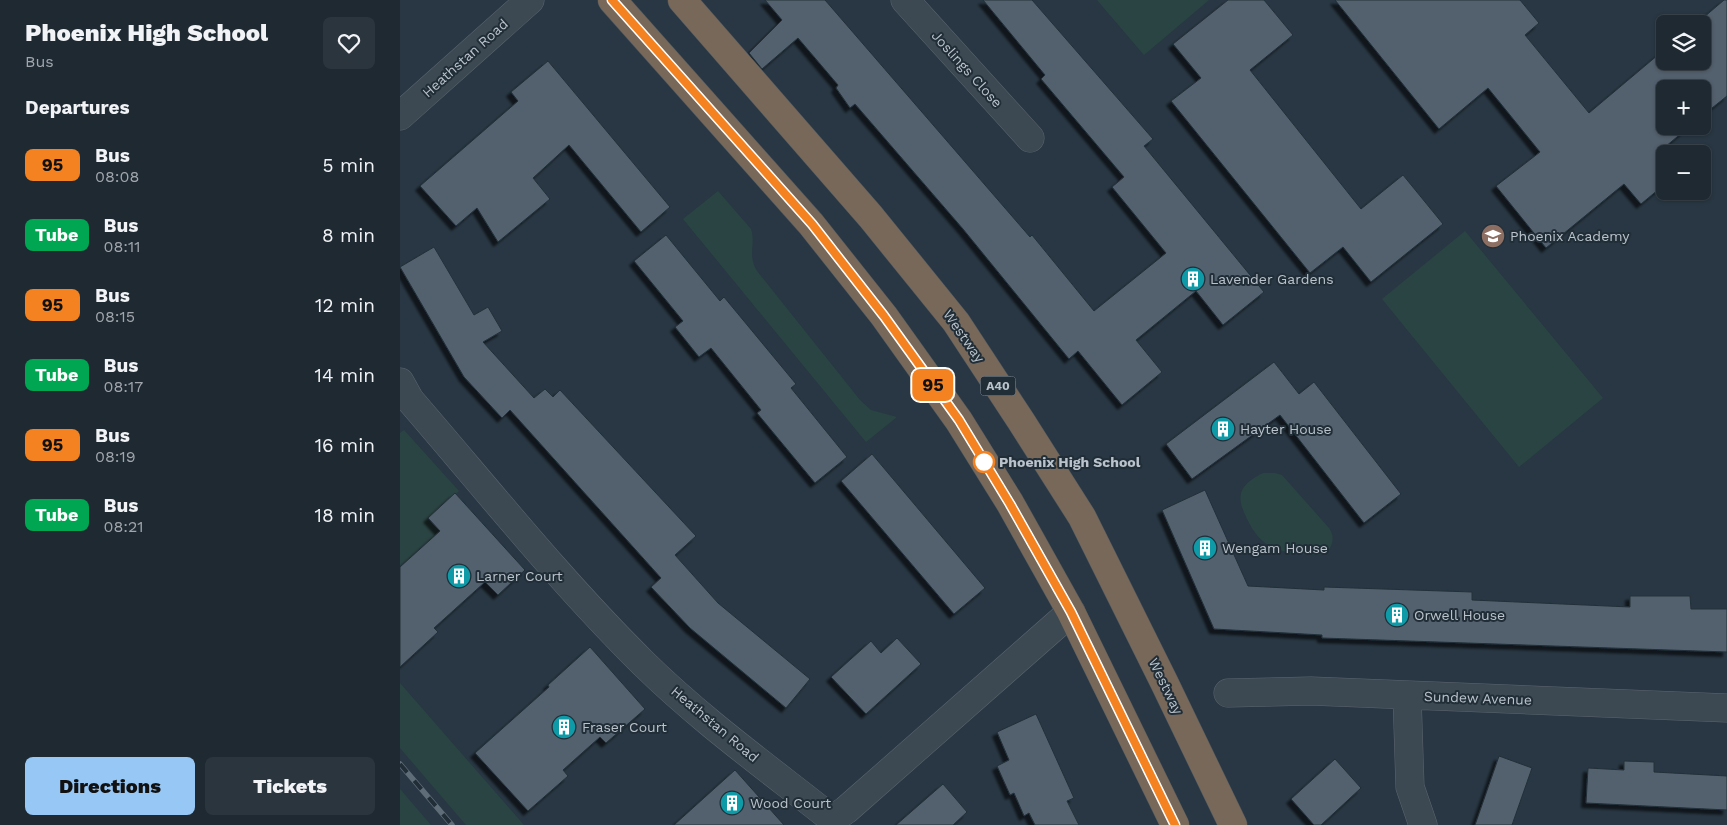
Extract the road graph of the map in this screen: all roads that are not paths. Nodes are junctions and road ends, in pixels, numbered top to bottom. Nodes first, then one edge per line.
1 (530, 0) edge
2 (612, 0) edge
3 (682, 0) edge
4 (905, 0) edge
5 (400, 116) edge
6 (1030, 138) dead end
7 (400, 382) edge
8 (1071, 612) junction
9 (1228, 692) dead end
10 (1407, 695) junction
11 (1727, 708) edge
12 (1175, 825) edge
13 (1233, 825) edge
14 (1423, 825) edge

1 - 5 street, Heathstan Road
2 - 8 highway
3 - 13 highway, Westway / A40
4 - 6 street, Joslings Close
7 - 8 street, Heathstan Road
8 - 12 highway
9 - 10 street, Sundew Avenue
10 - 11 street, Sundew Avenue
10 - 14 street

